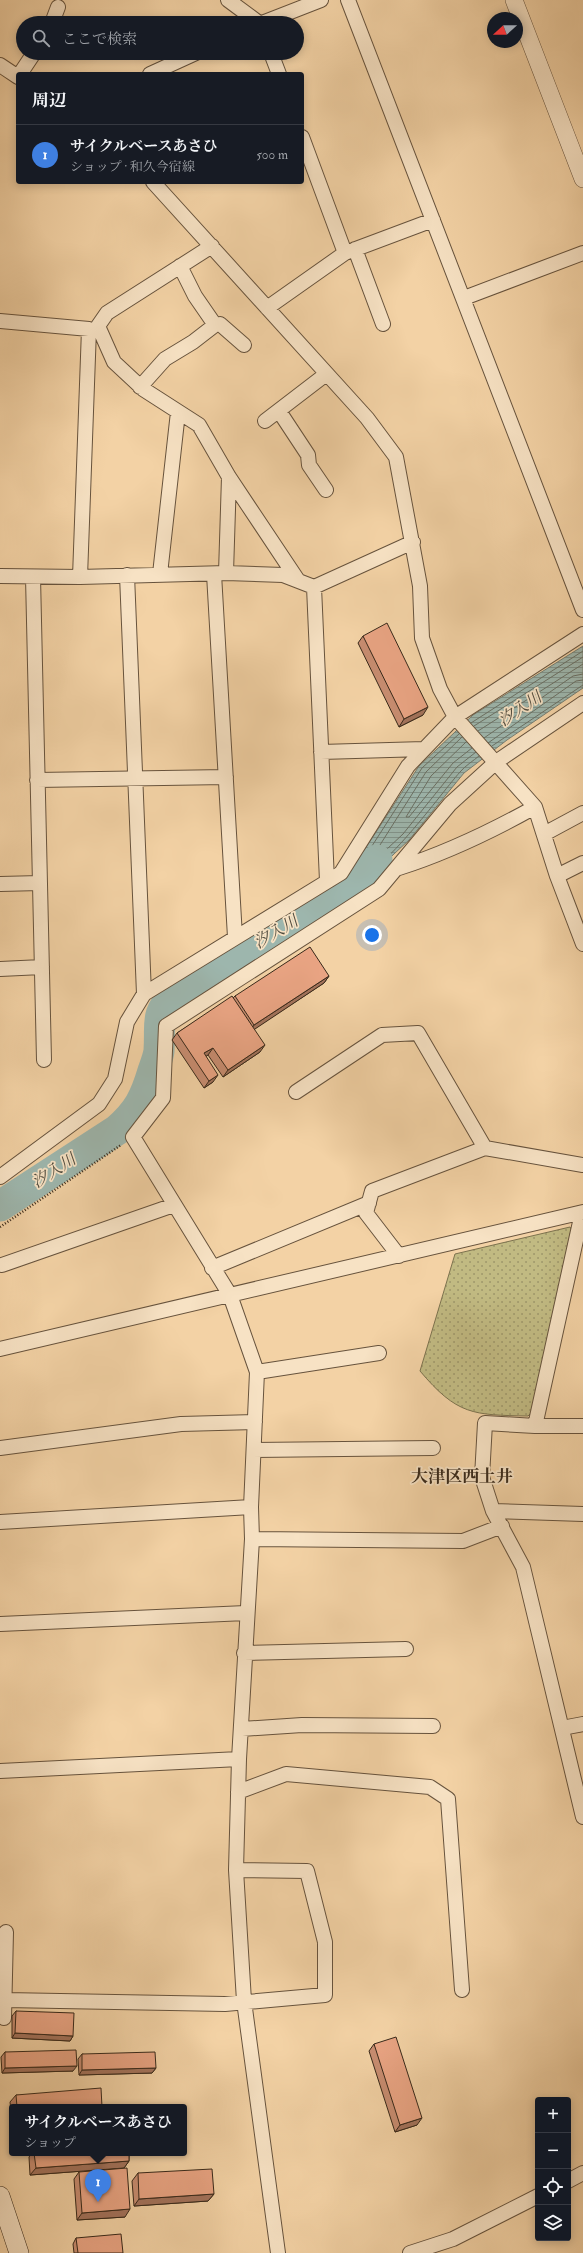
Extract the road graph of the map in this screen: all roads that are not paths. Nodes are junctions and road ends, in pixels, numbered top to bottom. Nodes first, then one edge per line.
1 (228, 0) edge
2 (321, 0) edge
3 (348, 0) edge
4 (514, 0) edge
5 (58, 7) dead end
6 (55, 16) edge
7 (250, 16) edge
8 (279, 16) edge
9 (29, 60) edge
10 (181, 60) edge
11 (274, 60) edge
12 (0, 66) edge
13 (21, 72) edge
14 (154, 72) edge
15 (278, 72) edge
16 (16, 76) edge
17 (304, 141) edge
18 (583, 179) edge
19 (155, 184) edge
20 (433, 220) junction
21 (212, 246) junction
22 (350, 251) junction
23 (583, 253) edge
24 (180, 266) junction
25 (464, 298) junction
26 (268, 308) junction
27 (0, 321) edge
28 (383, 324) dead end
29 (215, 325) junction
30 (93, 327) junction
31 (244, 345) dead end
32 (325, 374) junction
33 (140, 386) junction
34 (279, 411) junction
35 (178, 412) junction
36 (265, 421) dead end
37 (229, 478) junction
38 (326, 490) dead end
39 (413, 542) junction
40 (220, 573) junction
41 (160, 574) junction
42 (0, 576) edge
43 (127, 576) junction
44 (33, 577) junction
45 (80, 577) junction
46 (297, 579) junction
47 (314, 587) junction
48 (583, 610) edge
49 (583, 634) edge
50 (583, 703) edge
51 (455, 717) junction
52 (424, 749) junction
53 (321, 752) junction
54 (496, 762) junction
55 (226, 777) junction
56 (135, 779) junction
57 (37, 780) junction
58 (535, 807) junction
59 (583, 813) edge
60 (544, 834) junction
61 (583, 863) edge
62 (399, 868) junction
63 (556, 876) junction
64 (327, 881) junction
65 (40, 883) junction
66 (0, 884) edge
67 (235, 937) junction
68 (583, 944) edge
69 (42, 967) junction
70 (0, 969) edge
71 (144, 994) junction
72 (44, 1060) dead end
73 (296, 1092) dead end
74 (485, 1148) junction
75 (583, 1165) edge
76 (0, 1177) edge
77 (369, 1203) junction
78 (174, 1205) junction
79 (582, 1212) edge
80 (399, 1256) junction
81 (2, 1265) dead end
82 (212, 1268) junction
83 (230, 1295) junction
84 (0, 1349) edge
85 (379, 1353) dead end
86 (257, 1372) junction
87 (255, 1422) junction
88 (535, 1426) junction
89 (583, 1426) edge
90 (0, 1448) edge
91 (433, 1448) dead end
92 (254, 1450) junction
93 (251, 1507) junction
94 (493, 1511) junction
95 (583, 1514) edge
96 (0, 1522) edge
97 (502, 1526) junction
98 (252, 1540) junction
99 (246, 1613) junction
100 (0, 1624) edge
101 (406, 1649) dead end
102 (244, 1653) junction
103 (583, 1724) edge
104 (433, 1726) dead end
105 (562, 1728) junction
106 (242, 1729) junction
107 (239, 1759) junction
108 (0, 1771) edge
109 (238, 1792) junction
110 (583, 1817) edge
111 (236, 1870) junction
112 (6, 1932) dead end
113 (462, 1990) dead end
114 (5, 2000) junction
115 (244, 2000) junction
116 (4, 2018) dead end
117 (583, 2173) edge
118 (571, 2179) edge
119 (0, 2196) edge
120 (535, 2198) edge
121 (19, 2253) edge
122 (278, 2253) edge
123 (410, 2253) edge

1 - 7 street
2 - 8 street
3 - 20 street
4 - 18 street
5 - 6 street
9 - 13 street
10 - 14 street
11 - 15 street
12 - 16 street
17 - 22 street
19 - 21 street
20 - 22 street
20 - 25 street
21 - 24 street
21 - 26 street
22 - 26 street
22 - 28 street
23 - 25 street
24 - 29 street
24 - 30 street
25 - 48 street
26 - 32 street
27 - 30 street
29 - 31 street
29 - 33 street
30 - 33 street
30 - 45 street
32 - 34 street
32 - 39 street
33 - 35 street
34 - 36 street
34 - 38 street
35 - 37 street
35 - 41 street
37 - 40 street
37 - 46 street
39 - 47 street
39 - 51 street
40 - 41 street
40 - 46 street
40 - 55 street
41 - 43 street
42 - 44 street
43 - 45 street
43 - 56 street
44 - 45 street
44 - 57 street
46 - 47 street
47 - 53 street
49 - 51 street
50 - 54 street
51 - 52 street
51 - 54 street
52 - 53 street
52 - 64 street
53 - 64 street
54 - 58 street
54 - 62 street
55 - 56 street
55 - 67 street
56 - 57 street
56 - 71 street
57 - 65 street
58 - 60 street
58 - 62 street
59 - 60 street
60 - 63 street
61 - 63 street
62 - 78 street
63 - 68 street
64 - 67 street
65 - 66 street
65 - 69 street
67 - 71 street
69 - 70 street
69 - 72 street
71 - 76 street
73 - 74 street
74 - 75 street
74 - 77 street
77 - 80 street
77 - 82 street
78 - 81 street
78 - 82 street
79 - 80 street
79 - 88 street
80 - 83 street
82 - 83 street
83 - 84 street
83 - 86 street
85 - 86 street
86 - 87 street
87 - 90 street
87 - 92 street
88 - 89 street
88 - 94 street
91 - 92 street
92 - 93 street
93 - 96 street
93 - 98 street
94 - 95 street
94 - 97 street
97 - 98 street
97 - 105 street
98 - 99 street
99 - 100 street
99 - 102 street
101 - 102 street
102 - 106 street
103 - 105 street
104 - 106 street
105 - 110 street
106 - 107 street
107 - 108 street
107 - 109 street
109 - 111 street
109 - 113 street
111 - 115 street
111 - 115 street
112 - 114 street
114 - 115 street
114 - 116 street
115 - 122 street
117 - 118 street
119 - 121 main road
120 - 123 street

